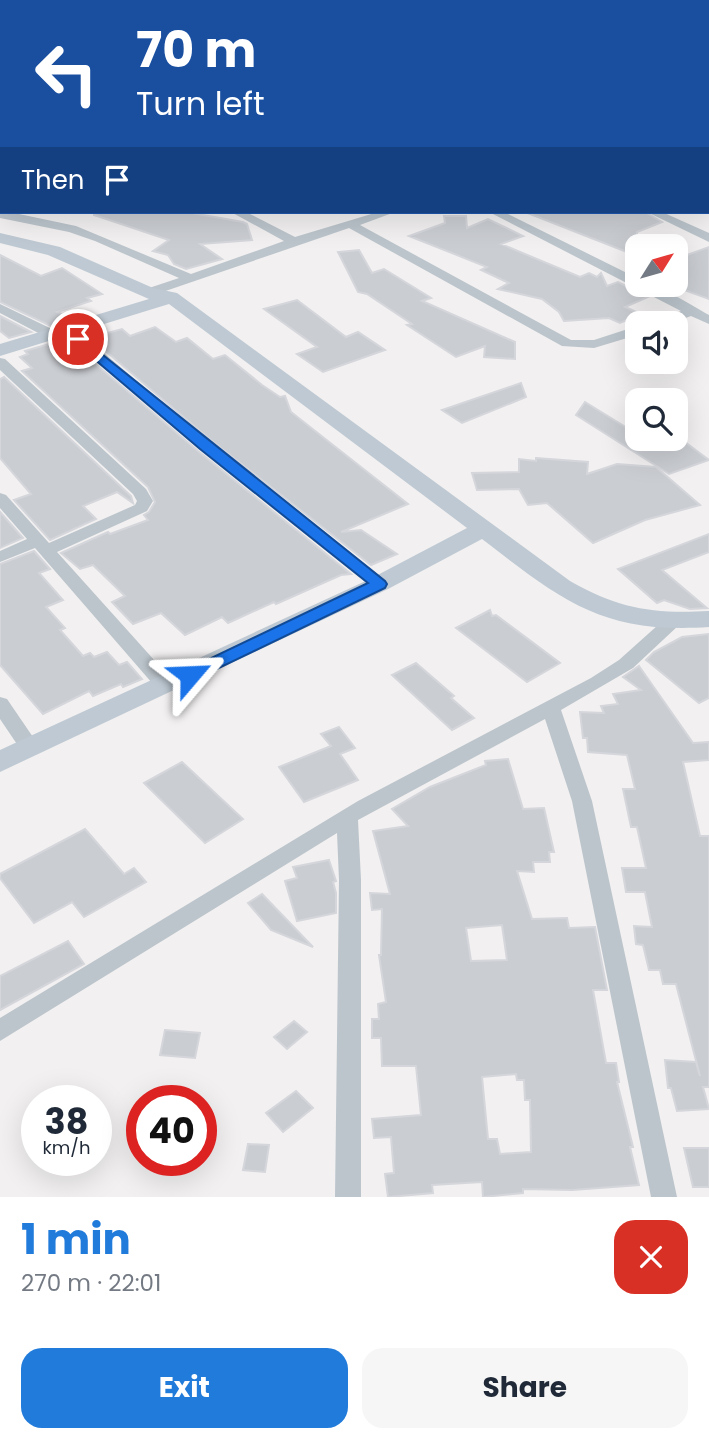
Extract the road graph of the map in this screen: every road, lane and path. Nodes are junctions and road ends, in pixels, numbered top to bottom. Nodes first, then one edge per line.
1 (0, 214) edge
2 (241, 214) edge
3 (382, 214) edge
4 (499, 214) edge
5 (657, 214) edge
6 (350, 224) junction
7 (0, 238) edge
8 (709, 238) edge
9 (294, 241) junction
10 (625, 277) edge
11 (188, 278) junction
12 (148, 293) junction
13 (170, 297) junction
14 (668, 298) edge
15 (0, 307) edge
16 (693, 311) junction
17 (688, 313) edge
18 (709, 320) edge
19 (59, 331) junction
20 (625, 334) edge
21 (1, 361) edge
22 (0, 499) edge
23 (483, 528) junction
24 (42, 546) junction
25 (0, 557) edge
26 (379, 584) junction
27 (709, 619) edge
28 (673, 621) junction
29 (166, 687) junction
30 (0, 704) edge
31 (551, 709) junction
32 (30, 748) junction
33 (0, 762) edge
34 (347, 818) junction
35 (0, 1031) edge
36 (348, 1197) edge
37 (664, 1197) edge

1 - 11 street
2 - 9 street
3 - 6 street
4 - 10 street
5 - 8 street
6 - 9 street
6 - 20 street
7 - 12 street
9 - 11 street
11 - 12 street
12 - 13 street
13 - 19 street
13 - 23 street
14 - 16 street
15 - 19 street
16 - 17 street
16 - 18 street
19 - 21 street
19 - 26 street
21 - 24 street
22 - 24 street
23 - 26 street
23 - 28 street
24 - 25 street
24 - 29 street
26 - 29 street
27 - 28 street
28 - 31 street
29 - 32 street
30 - 32 street
31 - 34 street
31 - 37 street
32 - 33 street
34 - 35 street
34 - 36 street

